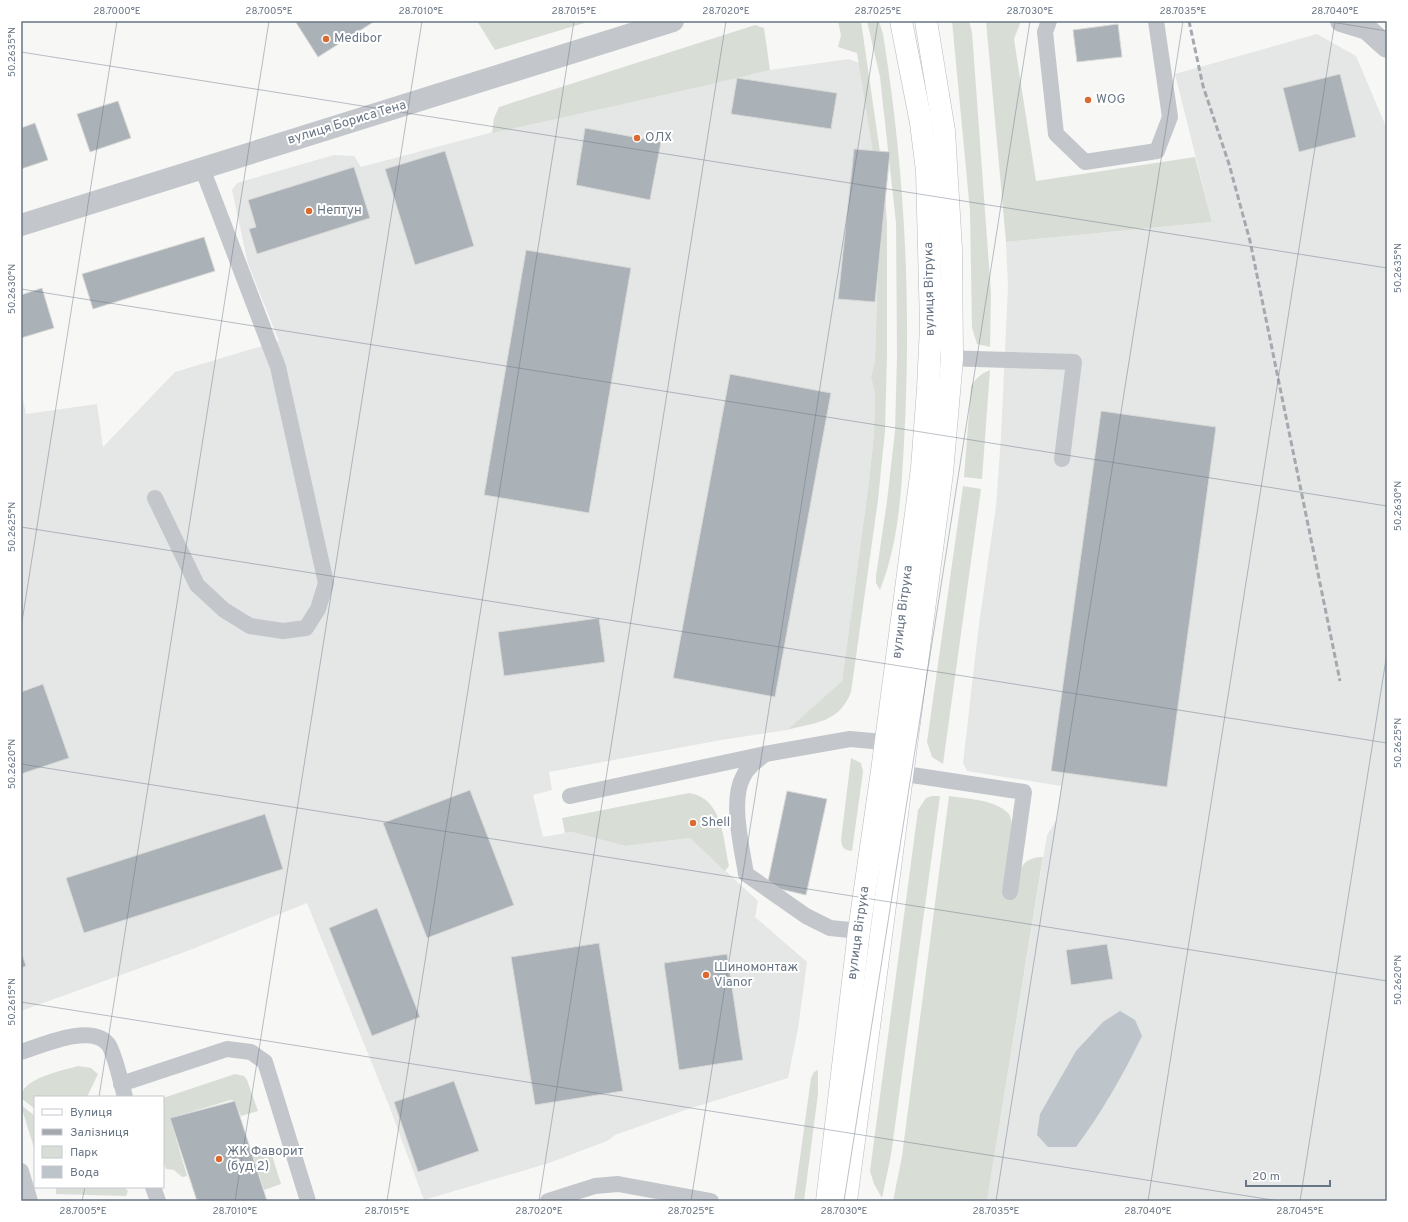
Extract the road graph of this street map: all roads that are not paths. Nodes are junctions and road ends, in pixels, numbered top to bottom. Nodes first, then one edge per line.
1 (673, 21) edge
2 (901, 21) edge
3 (926, 21) edge
4 (1049, 21) edge
5 (1156, 21) edge
6 (1341, 21) edge
7 (1387, 47) edge
8 (202, 168) junction
9 (21, 225) edge
10 (930, 357) junction
11 (952, 358) junction
12 (1062, 458) dead end
13 (154, 498) dead end
14 (896, 743) junction
15 (765, 754) junction
16 (893, 772) junction
17 (570, 796) dead end
18 (1010, 892) dead end
19 (859, 931) junction
20 (880, 934) junction
21 (21, 1052) edge
22 (123, 1090) edge
23 (21, 1171) edge
24 (153, 1188) edge
25 (30, 1201) edge
26 (158, 1201) edge
27 (308, 1201) edge
28 (548, 1201) edge
29 (711, 1201) edge
30 (827, 1201) edge
31 (846, 1201) edge

1 - 8 street, вулиця Бориса Тена
2 - 10 main road, вулиця Вітрука
3 - 11 main road, вулиця Вітрука
4 - 5 lane
6 - 7 street
8 - 9 street, вулиця Бориса Тена
8 - 13 lane
10 - 11 lane
10 - 14 main road, вулиця Вітрука
11 - 12 lane
11 - 14 main road, вулиця Вітрука
14 - 15 lane
14 - 16 main road, вулиця Вітрука
15 - 17 lane
15 - 19 lane
16 - 18 lane
16 - 19 main road, вулиця Вітрука
16 - 20 main road, вулиця Вітрука
19 - 20 lane
19 - 30 main road, вулиця Вітрука
20 - 31 main road, вулиця Вітрука
21 - 22 lane
22 - 27 lane
23 - 25 lane
24 - 26 lane
28 - 29 lane

